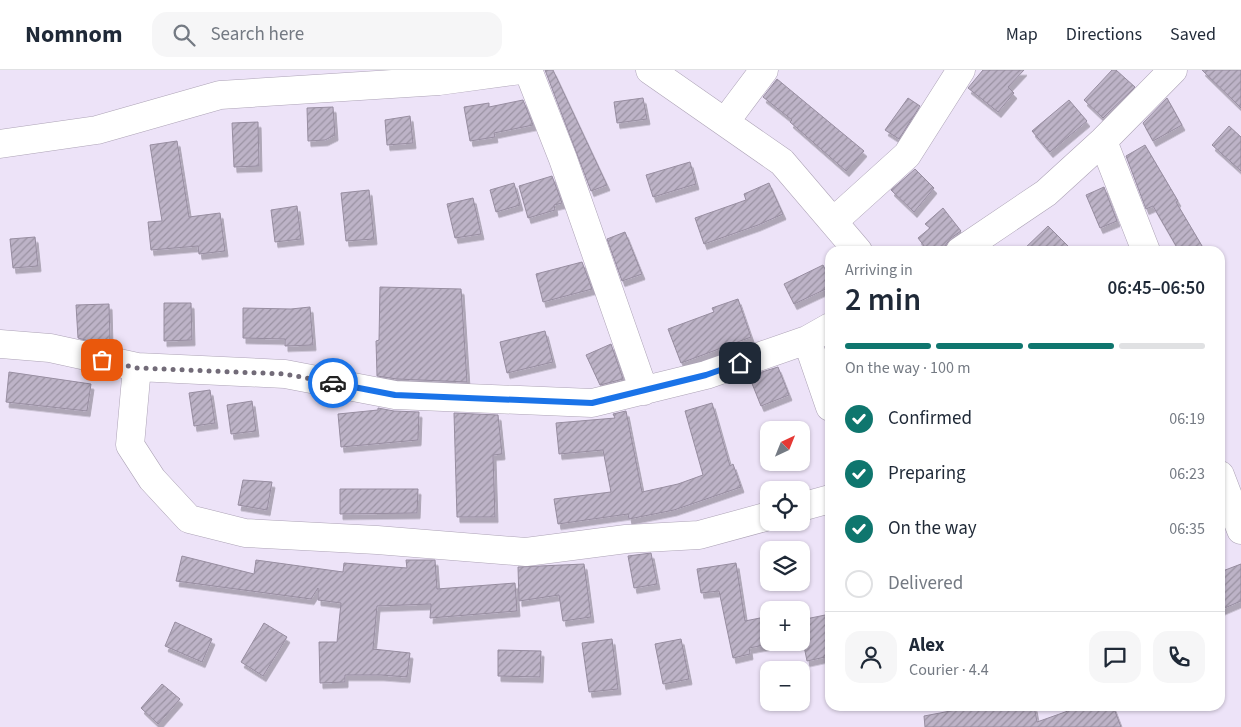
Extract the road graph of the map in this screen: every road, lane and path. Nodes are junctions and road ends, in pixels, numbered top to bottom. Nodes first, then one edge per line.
1 (521, 70) edge
2 (528, 70) edge
3 (650, 70) edge
4 (764, 70) edge
5 (961, 70) edge
6 (1173, 70) edge
7 (726, 122) junction
8 (1103, 141) junction
9 (0, 144) edge
10 (834, 221) junction
11 (854, 246) edge
12 (967, 246) edge
13 (1144, 246) edge
14 (819, 333) edge
15 (0, 344) edge
16 (137, 368) junction
17 (825, 373) edge
18 (644, 391) junction
19 (1225, 488) edge
20 (825, 500) edge
21 (810, 505) edge
22 (760, 518) edge
23 (1241, 530) edge

1 - 9 street
2 - 18 street
3 - 7 street
4 - 7 street
5 - 10 street
6 - 8 street
7 - 10 street
8 - 12 street
8 - 13 street
10 - 11 street
14 - 17 street
14 - 18 street
15 - 16 street
16 - 18 street
16 - 22 street
19 - 23 street
20 - 21 street

